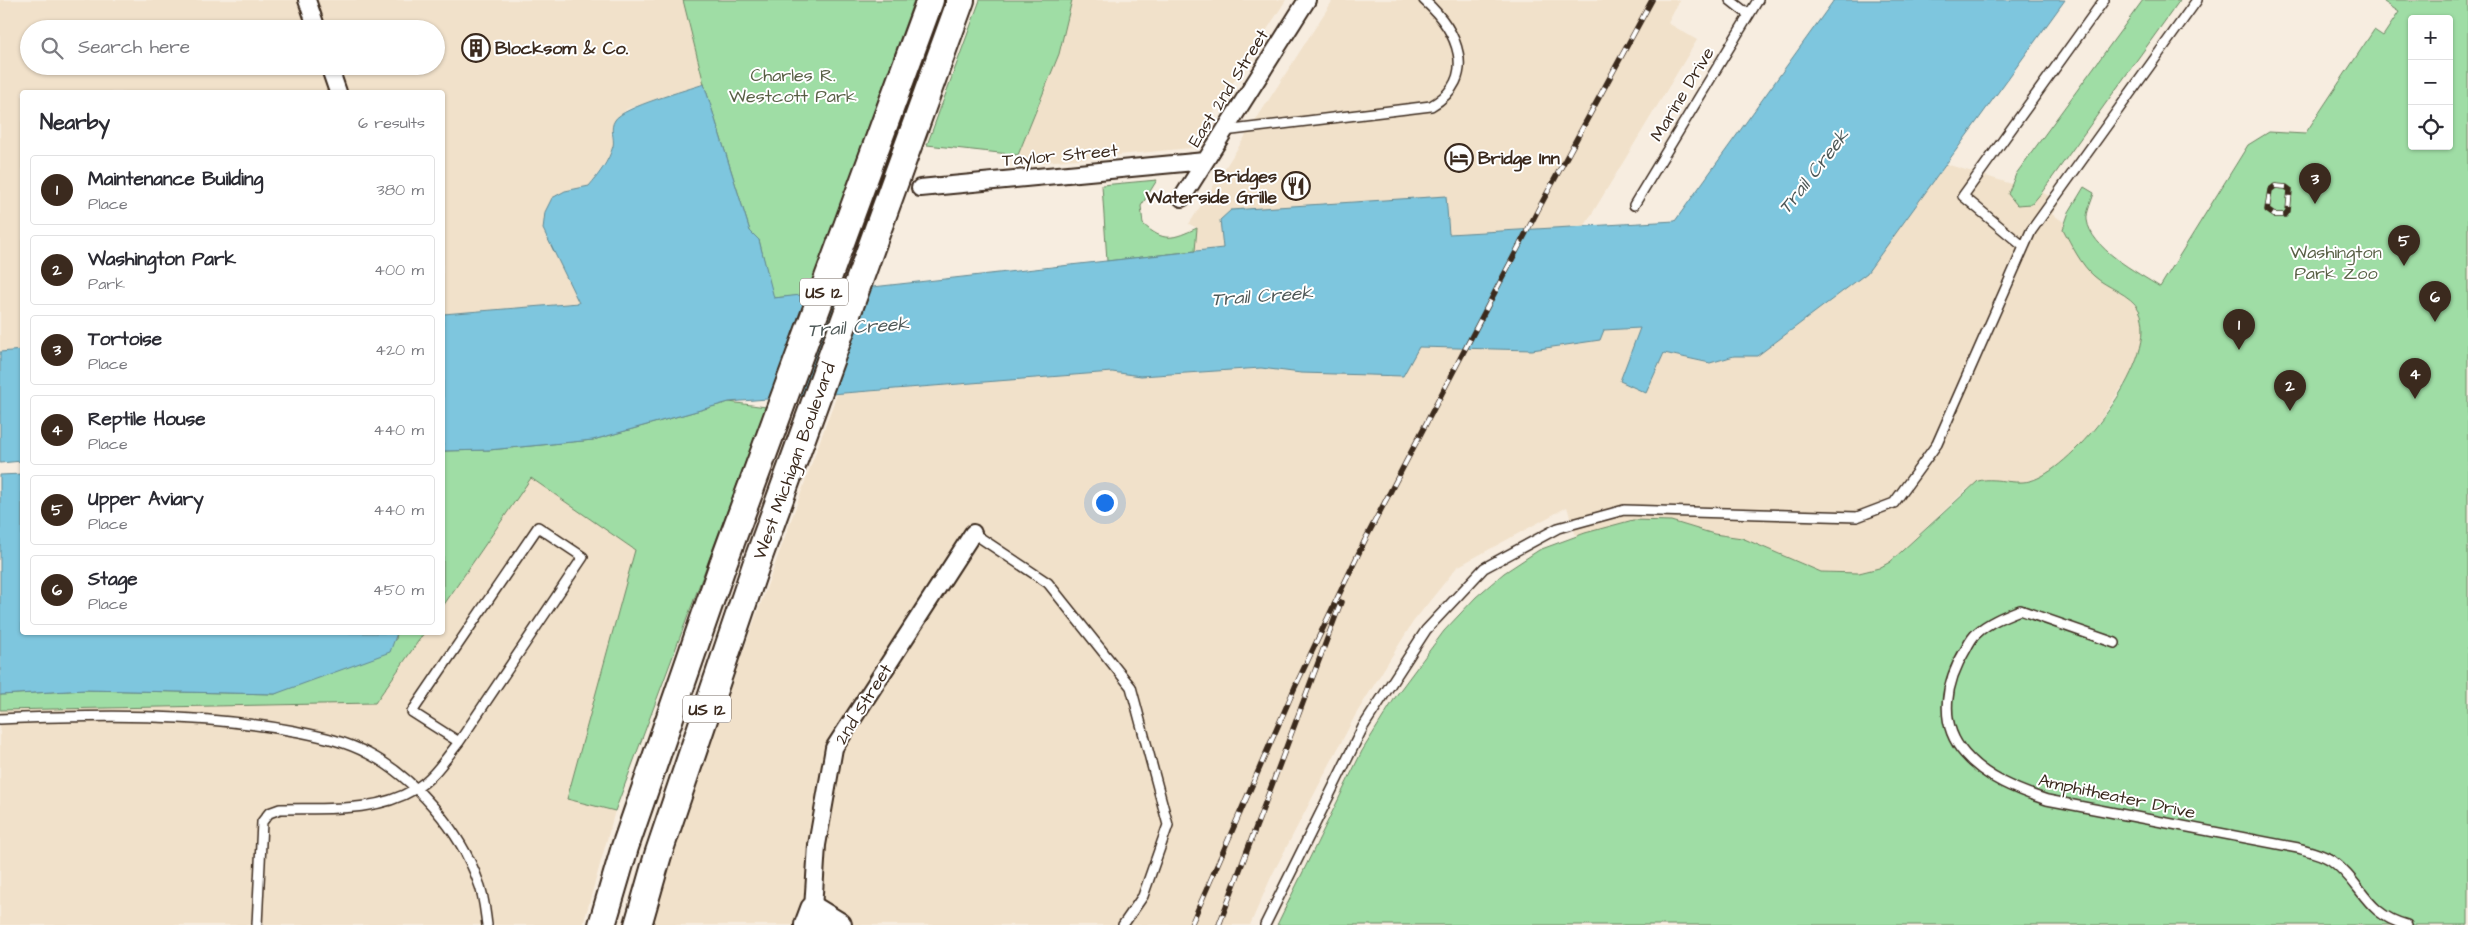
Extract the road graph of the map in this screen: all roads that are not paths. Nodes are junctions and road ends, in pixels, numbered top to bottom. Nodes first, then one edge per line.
1 (308, 0) edge
2 (1307, 0) edge
3 (1424, 0) edge
4 (1730, 0) edge
5 (1758, 0) edge
6 (2104, 0) edge
7 (2197, 0) edge
8 (957, 9) edge
9 (927, 10) edge
10 (1748, 15) junction
11 (314, 20) edge
12 (332, 75) edge
13 (337, 90) edge
14 (1224, 131) junction
15 (1205, 161) junction
16 (920, 188) dead end
17 (1182, 198) dead end
18 (1634, 205) dead end
19 (2024, 247) junction
20 (972, 533) joint
21 (2115, 643) dead end
22 (0, 719) edge
23 (459, 742) junction
24 (416, 789) junction
25 (810, 917) edge
26 (257, 925) edge
27 (487, 925) edge
28 (602, 925) edge
29 (638, 925) edge
30 (839, 925) edge
31 (1123, 925) edge
32 (1265, 925) edge
33 (2407, 925) edge

1 - 11 street
2 - 14 street, East 2nd Street
3 - 14 lane
4 - 10 lane
5 - 10 lane, Marine Drive
6 - 19 lane
7 - 19 lane
8 - 29 main road, West Michigan Boulevard / US 12
9 - 28 main road, West Michigan Boulevard / US 12
10 - 18 lane, Marine Drive
12 - 13 street
14 - 15 street, East 2nd Street
15 - 16 street, Taylor Street
15 - 17 street, East 2nd Street
19 - 32 lane
20 - 25 street, 2nd Street
20 - 31 lane
21 - 33 lane, Amphitheater Drive
22 - 24 lane
23 - 23 lane
23 - 24 lane
24 - 26 lane
24 - 27 lane
25 - 30 street

